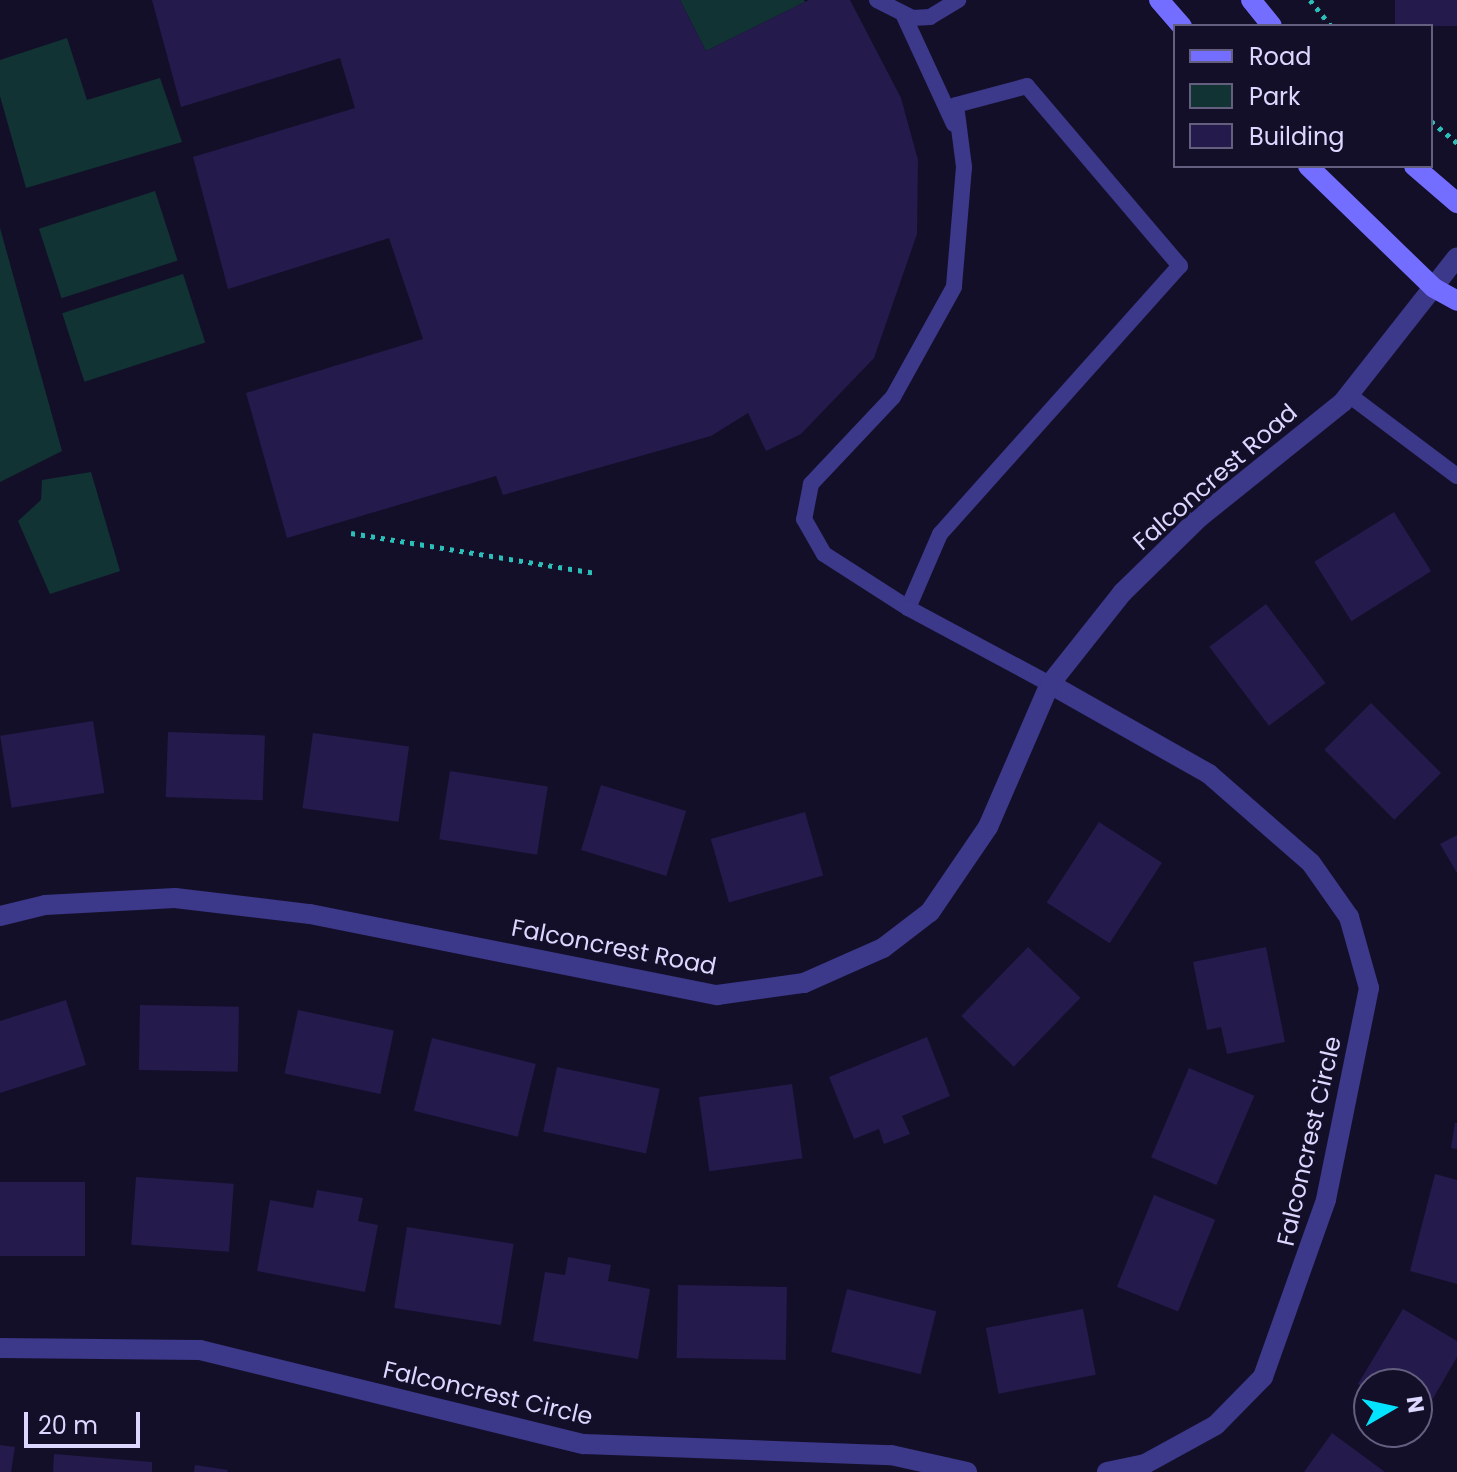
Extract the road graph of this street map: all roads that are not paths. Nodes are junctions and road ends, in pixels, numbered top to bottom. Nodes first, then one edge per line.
1 (877, 0) edge
2 (958, 0) edge
3 (1159, 0) edge
4 (1251, 0) edge
5 (904, 16) junction
6 (1180, 24) edge
7 (1270, 24) edge
8 (960, 137) junction
9 (1310, 168) edge
10 (1416, 168) edge
11 (1457, 203) edge
12 (1457, 257) edge
13 (1434, 288) junction
14 (1457, 301) edge
15 (1349, 395) junction
16 (1457, 476) edge
17 (908, 608) junction
18 (1050, 684) junction
19 (0, 916) edge
20 (0, 1348) edge
21 (967, 1472) edge
22 (1107, 1472) edge

1 - 5 lane
2 - 5 lane
3 - 6 main road
4 - 7 main road
5 - 8 lane
8 - 17 lane
8 - 17 lane
9 - 13 main road
10 - 11 main road
12 - 13 street, Falconcrest Road
13 - 14 main road
13 - 15 street, Falconcrest Road
15 - 16 lane
15 - 18 street, Falconcrest Road
17 - 18 lane
18 - 19 street, Falconcrest Road
18 - 22 street, Falconcrest Circle
20 - 21 street, Falconcrest Circle

